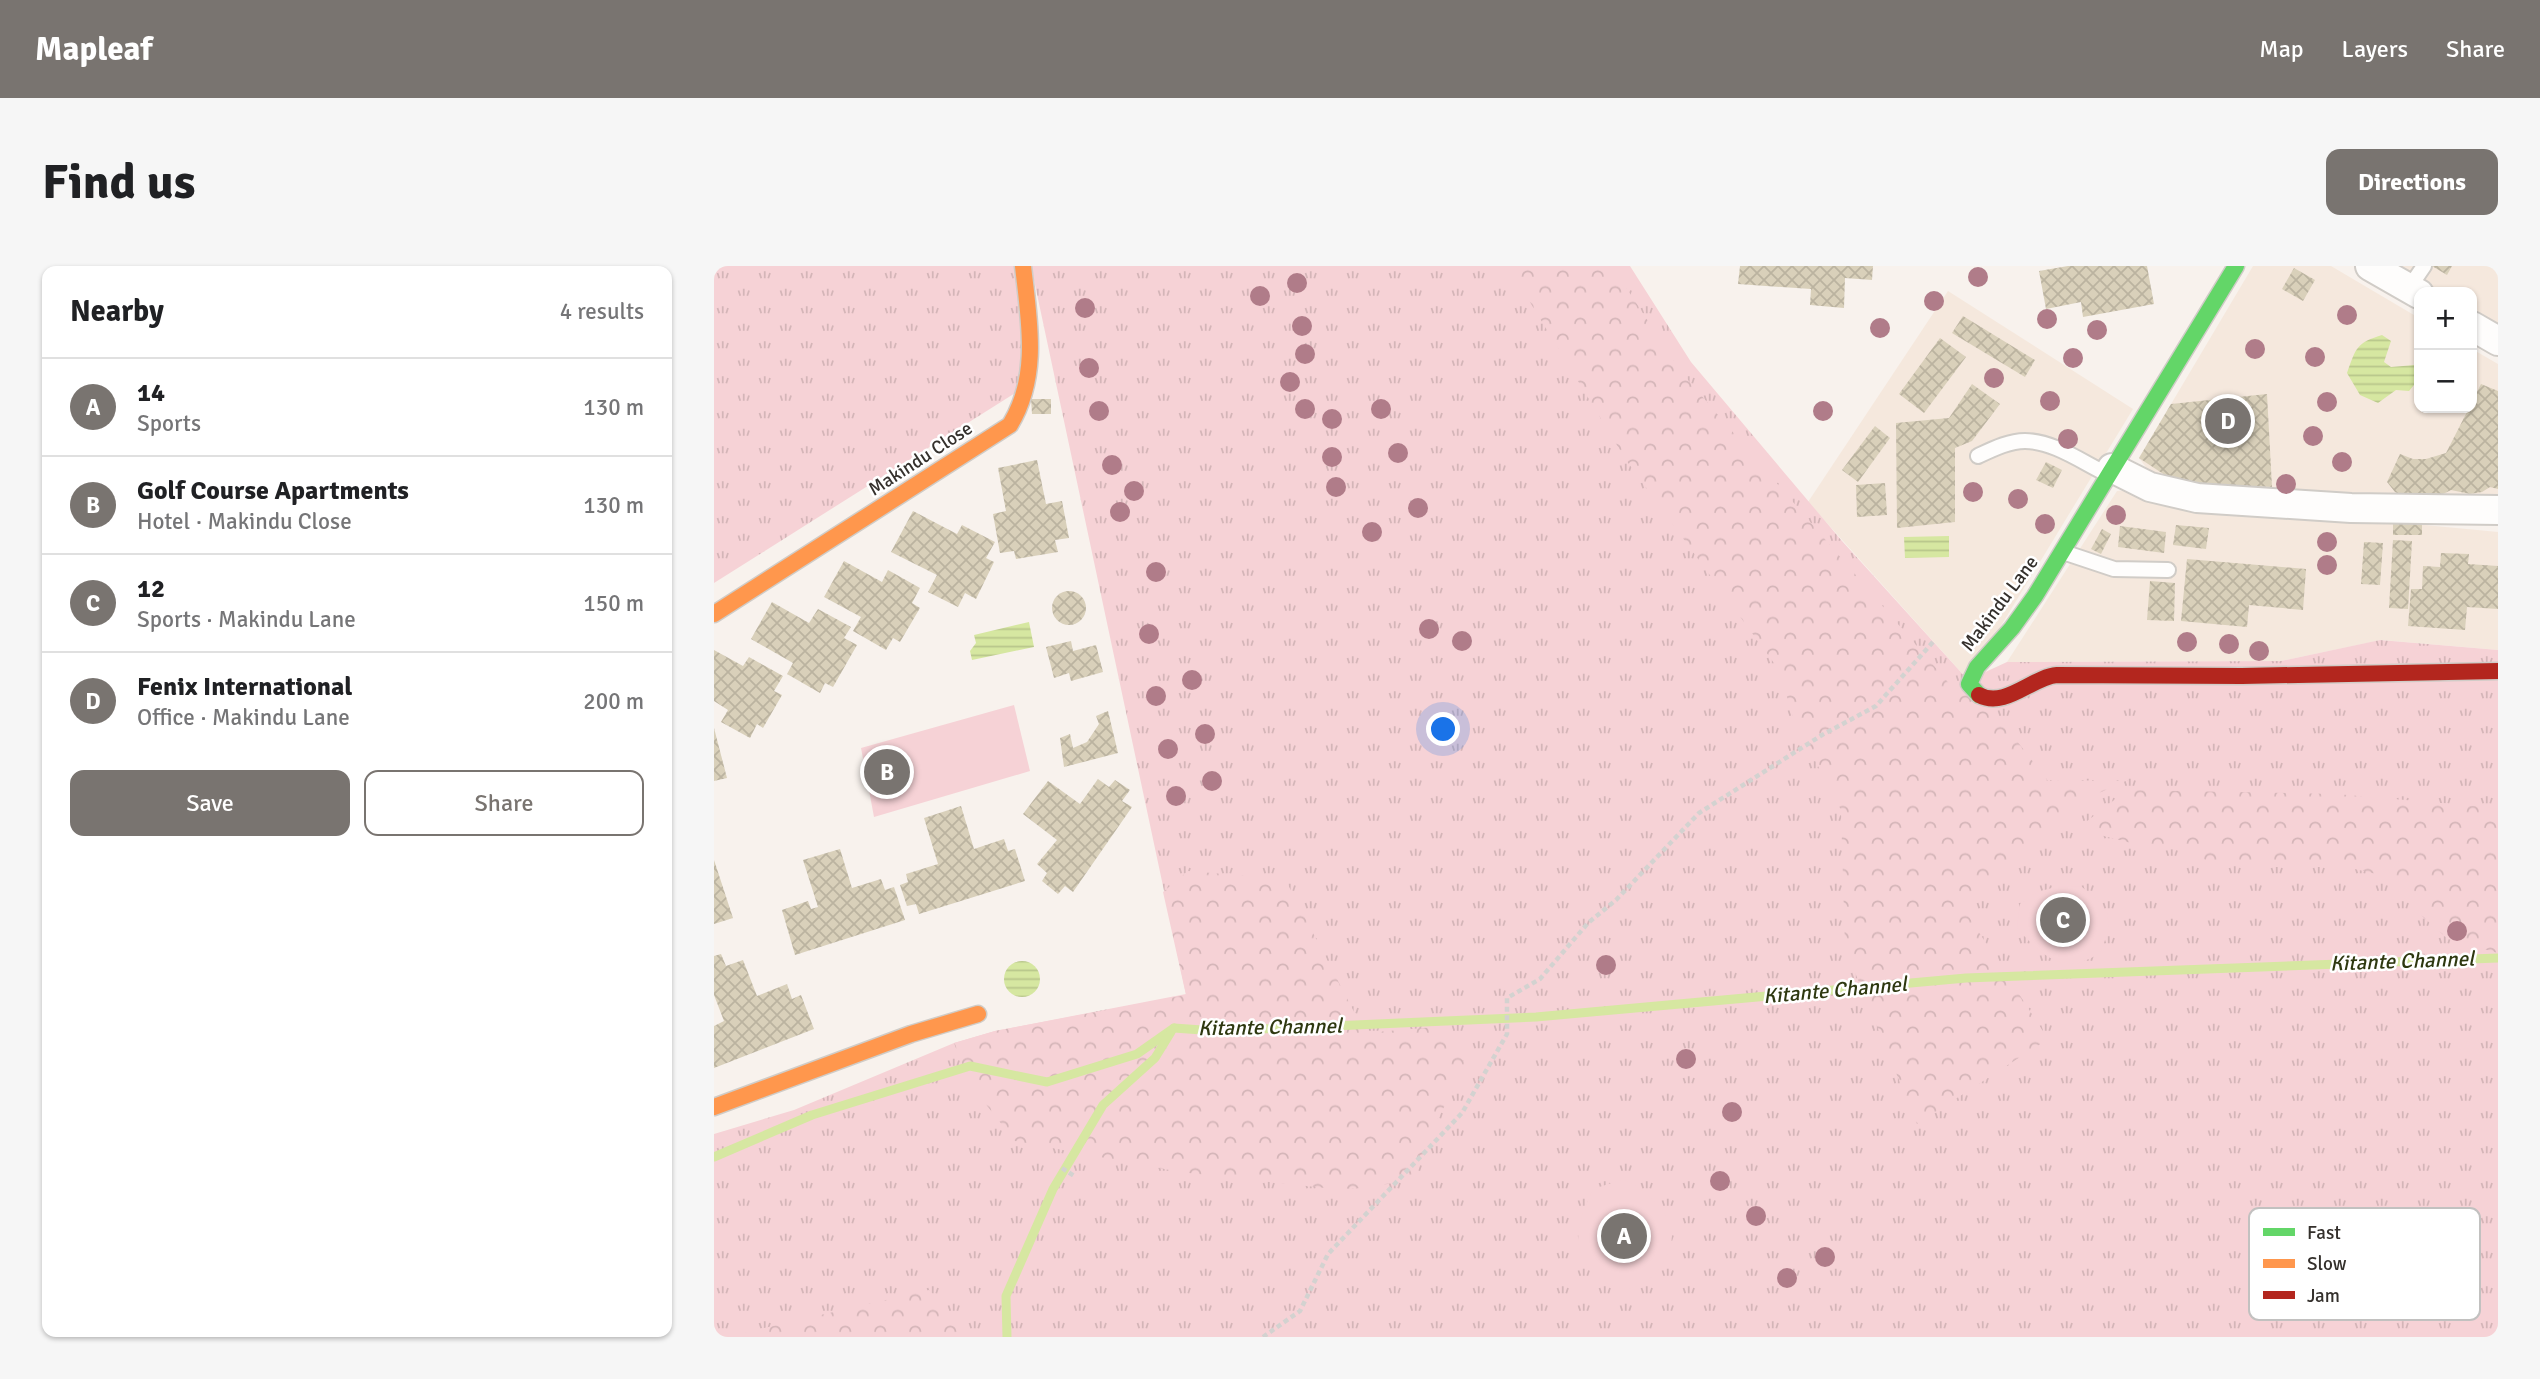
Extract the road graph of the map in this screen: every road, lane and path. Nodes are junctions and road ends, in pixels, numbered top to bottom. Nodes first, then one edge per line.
1 (1023, 266) edge
2 (2236, 266) edge
3 (2370, 266) edge
4 (2417, 283) edge
5 (2477, 329) edge
6 (2498, 341) edge
7 (1978, 456) dead end
8 (2110, 471) junction
9 (2498, 510) edge
10 (2062, 552) junction
11 (2168, 570) dead end
12 (714, 614) edge
13 (1933, 642) dead end
14 (2498, 671) edge
15 (978, 1014) dead end
16 (714, 1107) edge
17 (1062, 1167) dead end
18 (1074, 1176) dead end
19 (1263, 1337) edge

1 - 12 street, Makindu Close
2 - 8 street, Makindu Lane
3 - 4 street
5 - 6 street
7 - 8 lane
8 - 9 street
8 - 10 street, Makindu Lane
10 - 11 lane
10 - 14 street, Makindu Lane
13 - 19 path
15 - 16 street
17 - 18 path

